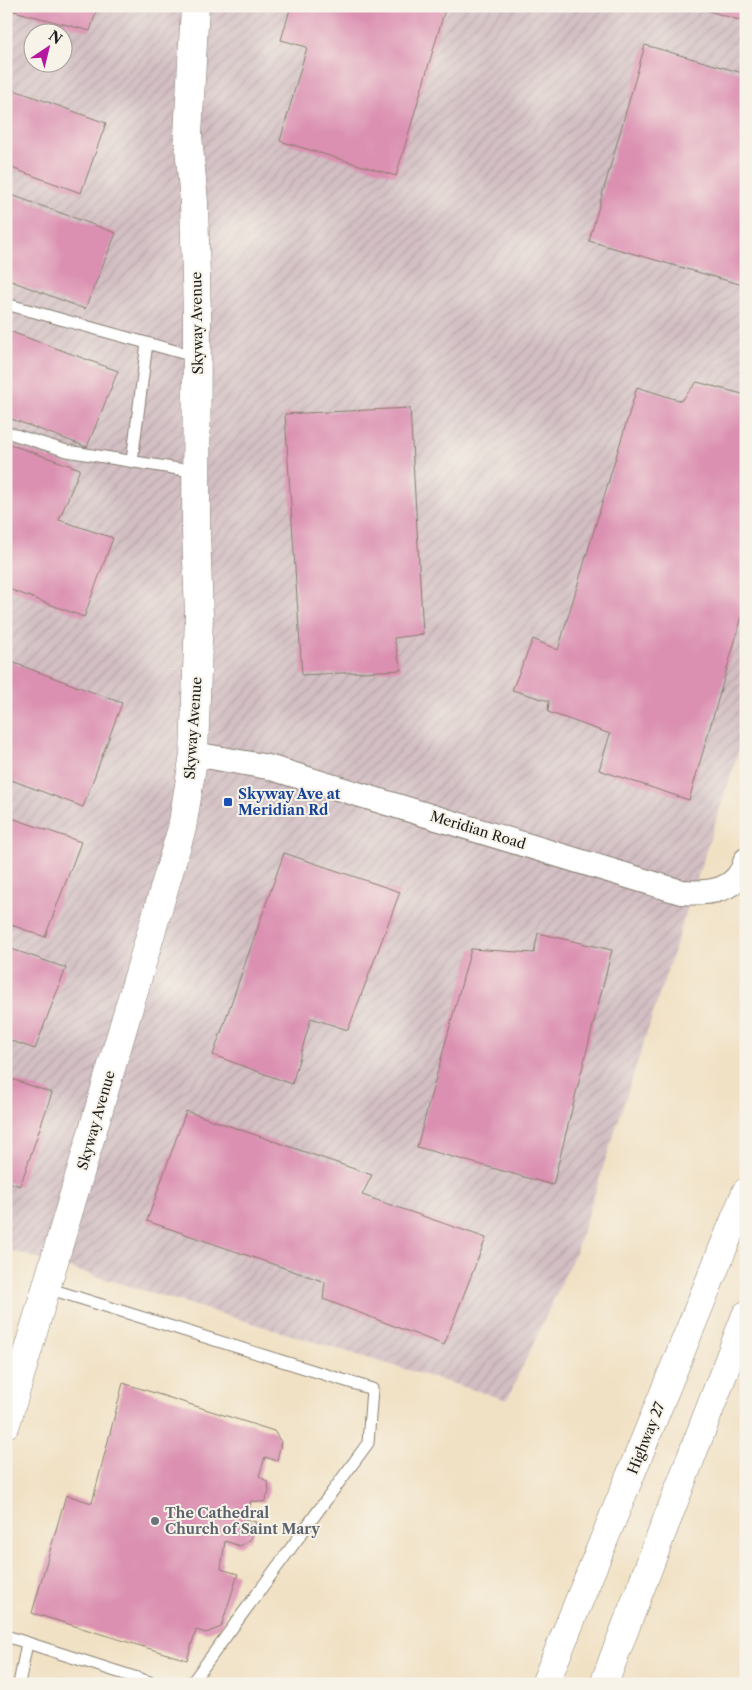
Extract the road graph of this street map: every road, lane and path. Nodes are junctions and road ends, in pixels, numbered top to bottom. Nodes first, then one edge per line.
1 (195, 6) edge
2 (6, 304) edge
3 (147, 343) junction
4 (198, 357) junction
5 (6, 432) edge
6 (132, 461) junction
7 (197, 472) junction
8 (194, 754) junction
9 (746, 860) edge
10 (746, 1192) edge
11 (46, 1288) junction
12 (746, 1315) edge
13 (6, 1424) edge
14 (6, 1636) edge
15 (27, 1643) junction
16 (19, 1684) edge
17 (156, 1684) edge
18 (191, 1684) edge
19 (545, 1684) edge
20 (604, 1684) edge

1 - 4 main road, Skyway Avenue
2 - 3 lane
3 - 4 lane
3 - 6 lane
4 - 7 main road, Skyway Avenue
5 - 6 lane
6 - 7 lane
7 - 8 main road, Skyway Avenue
8 - 9 street, Meridian Road
8 - 11 main road, Skyway Avenue
10 - 19 main road, Highway 27
11 - 13 main road, Skyway Avenue
11 - 18 lane
12 - 20 main road
14 - 15 lane
15 - 16 lane
15 - 17 lane

